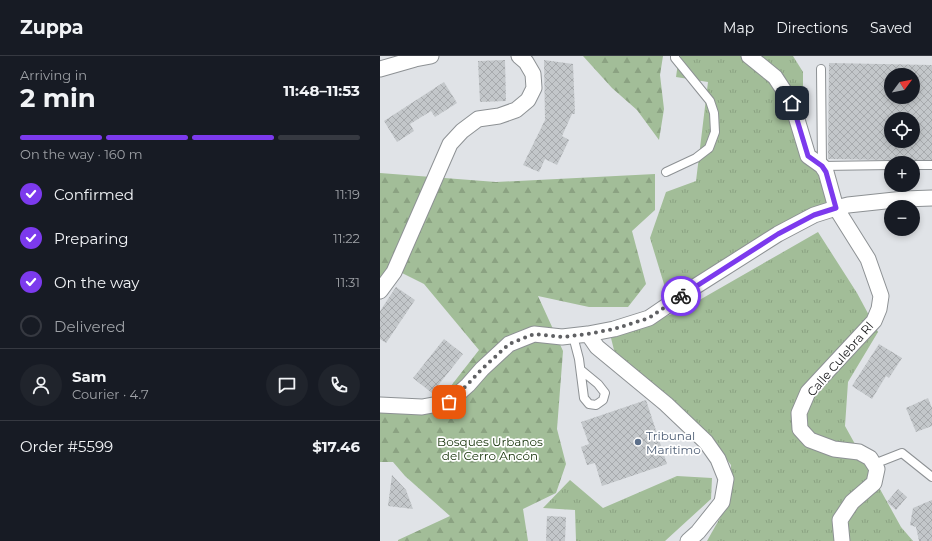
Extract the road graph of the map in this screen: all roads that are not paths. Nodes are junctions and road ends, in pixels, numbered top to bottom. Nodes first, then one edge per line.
1 (431, 56) edge
2 (519, 56) edge
3 (675, 56) edge
4 (757, 58) edge
5 (380, 69) edge
6 (821, 69) dead end
7 (920, 165) edge
8 (932, 165) edge
9 (822, 166) junction
10 (884, 166) edge
11 (666, 172) dead end
12 (932, 198) edge
13 (836, 208) junction
14 (380, 291) edge
15 (580, 335) junction
16 (581, 370) dead end
17 (380, 405) edge
18 (874, 464) junction
19 (932, 478) edge
20 (688, 541) edge
21 (842, 541) edge

1 - 5 street
2 - 14 street
3 - 11 lane
4 - 9 street, Calle Culebra Rl
6 - 9 lane
7 - 8 lane
9 - 10 lane
9 - 13 street, Calle Culebra Rl
12 - 13 street
13 - 15 street
13 - 18 street, Calle Culebra Rl
15 - 16 lane
15 - 17 street
15 - 20 street
18 - 19 lane
18 - 21 street

